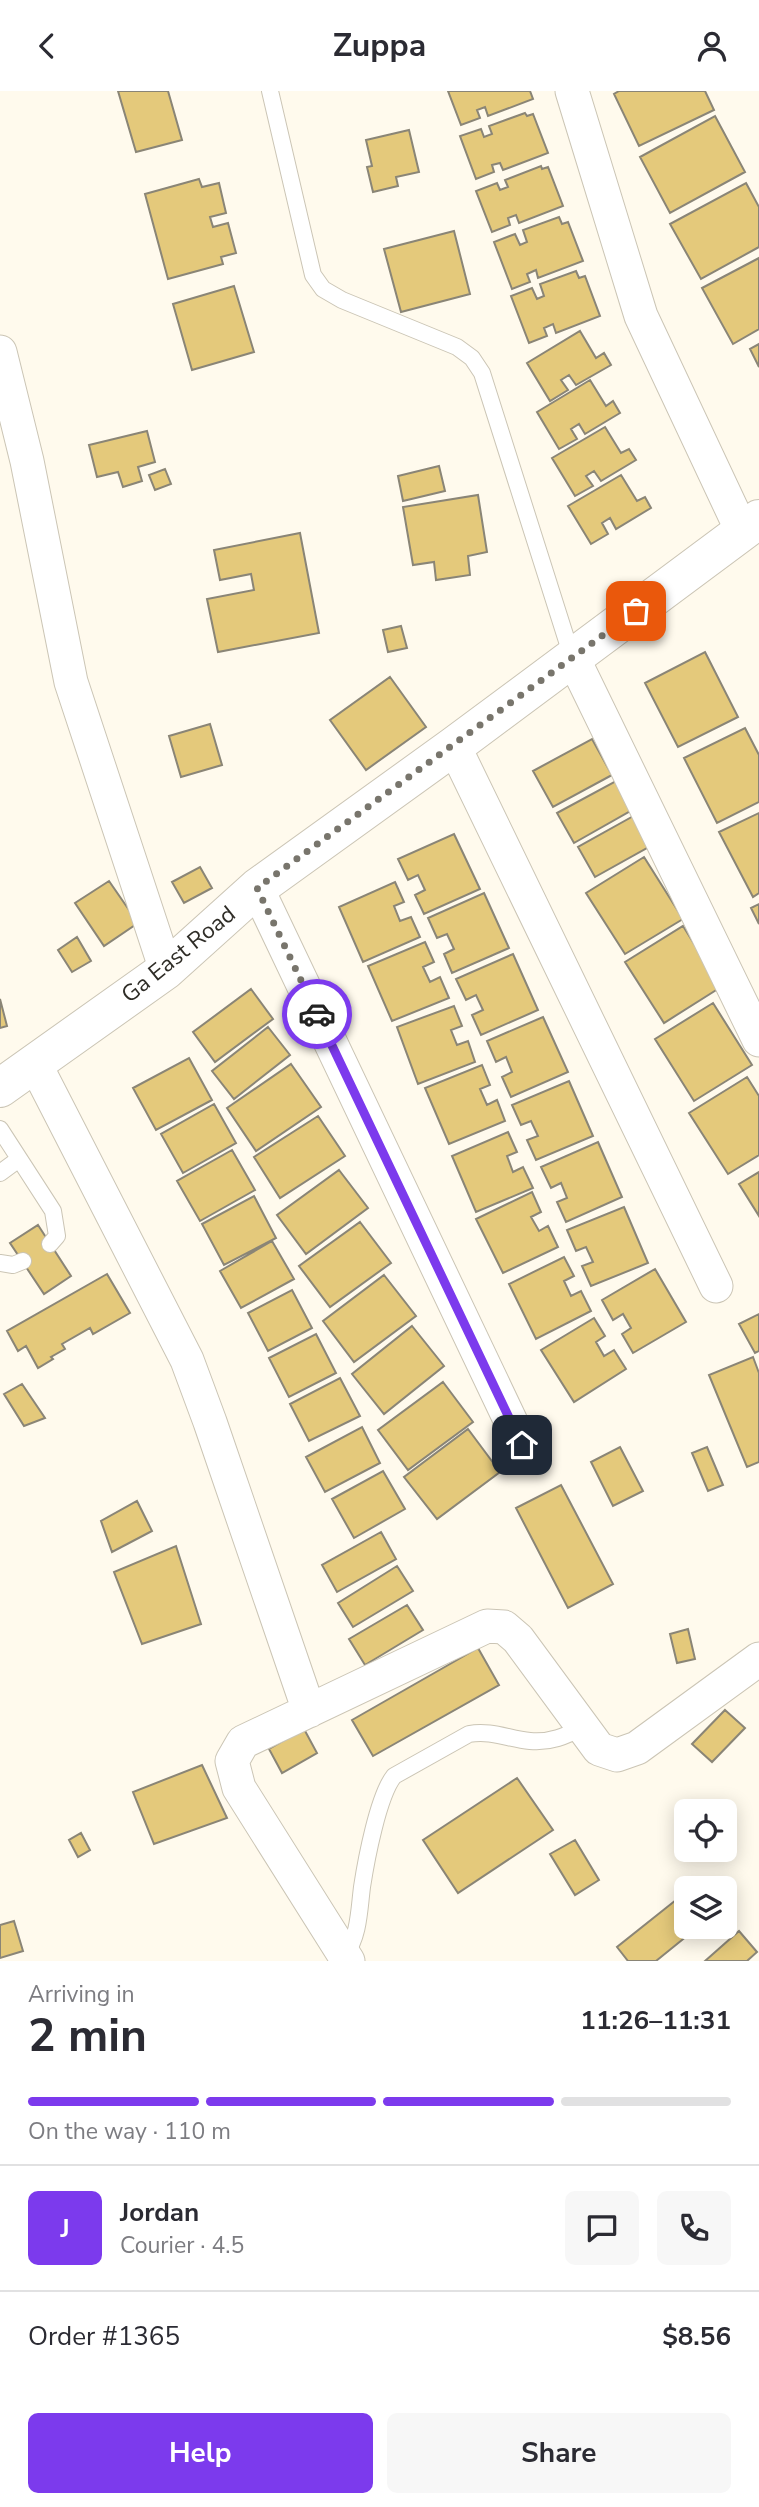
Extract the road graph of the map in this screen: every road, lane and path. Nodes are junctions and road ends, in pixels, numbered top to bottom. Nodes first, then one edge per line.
1 (270, 91) edge
2 (572, 91) edge
3 (0, 352) edge
4 (14, 464) edge
5 (751, 525) edge
6 (573, 658) junction
7 (454, 746) junction
8 (257, 888) junction
9 (166, 969) junction
10 (759, 1040) edge
11 (34, 1062) junction
12 (0, 1088) edge
13 (0, 1129) edge
14 (19, 1159) junction
15 (0, 1173) edge
16 (50, 1244) dead end
17 (23, 1261) dead end
18 (0, 1263) edge
19 (716, 1286) dead end
20 (522, 1445) dead end
21 (759, 1659) edge
22 (309, 1711) junction
23 (583, 1727) junction
24 (346, 1958) edge

1 - 6 lane
2 - 5 street
3 - 4 street
4 - 9 street
5 - 6 street, Ga East Road
6 - 7 street, Ga East Road
6 - 10 street
7 - 8 street, Ga East Road
7 - 19 street
8 - 9 street, Ga East Road
8 - 20 street
9 - 11 street, Ga East Road
11 - 12 street, Ga East Road
11 - 22 street
13 - 14 lane
14 - 15 lane
14 - 16 lane
17 - 18 lane
21 - 23 street
22 - 23 street
22 - 24 street
23 - 24 lane

